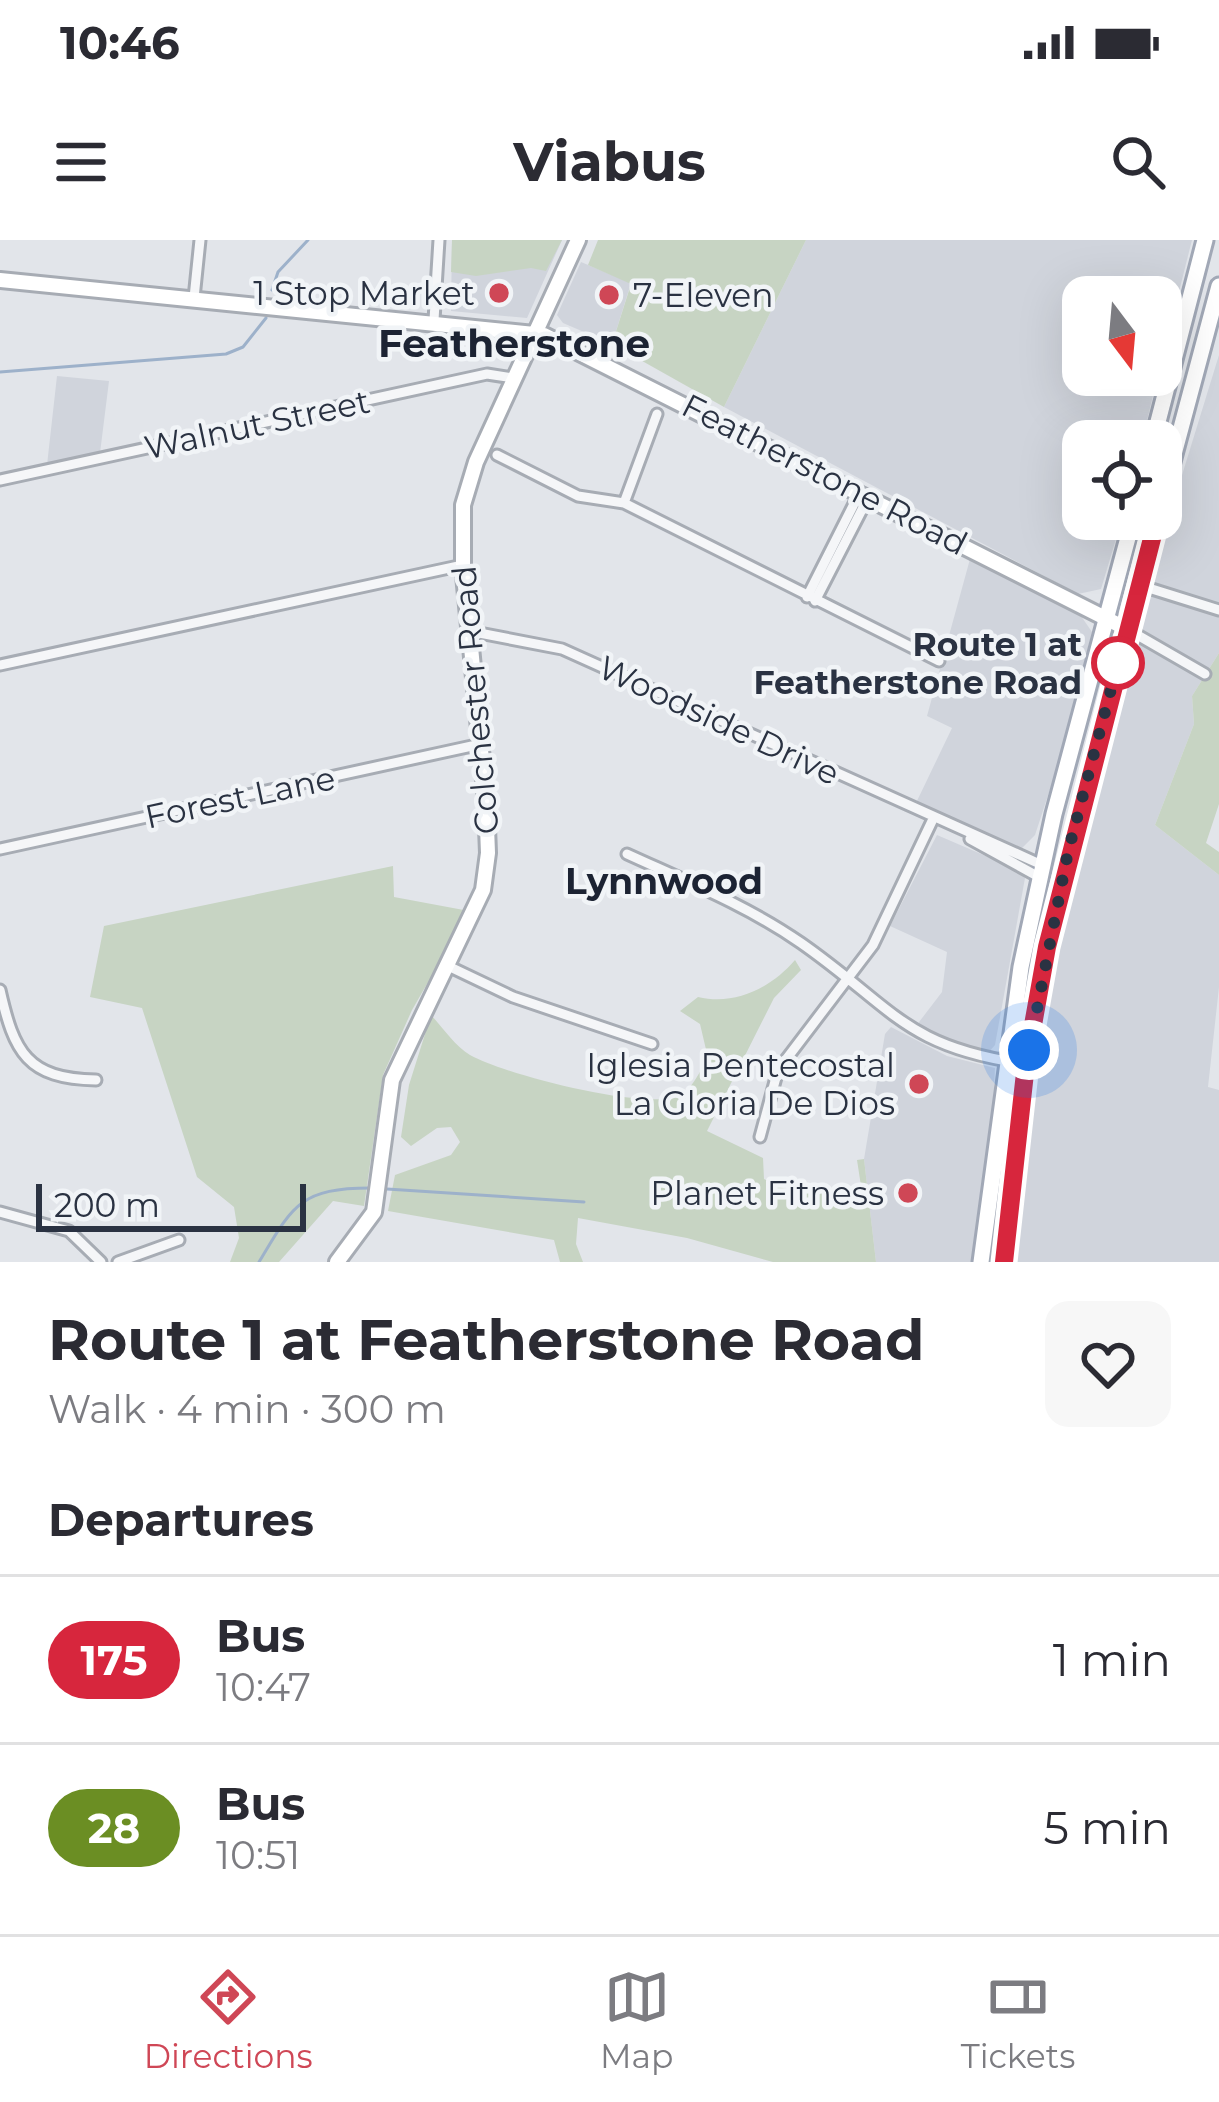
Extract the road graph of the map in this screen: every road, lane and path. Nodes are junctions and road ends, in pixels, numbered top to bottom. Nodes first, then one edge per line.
1 (200, 240) edge
2 (439, 240) edge
3 (578, 240) edge
4 (1205, 240) edge
5 (0, 280) edge
6 (1219, 286) edge
7 (194, 298) junction
8 (1216, 311) edge
9 (434, 320) junction
10 (1182, 330) edge
11 (533, 332) junction
12 (1182, 374) edge
13 (513, 378) junction
14 (657, 413) dead end
15 (1183, 422) junction
16 (1182, 426) edge
17 (496, 455) dead end
18 (0, 480) edge
19 (864, 494) junction
20 (624, 503) junction
21 (1127, 540) edge
22 (1151, 540) edge
23 (463, 565) junction
24 (1139, 585) junction
25 (811, 599) junction
26 (1219, 610) edge
27 (1107, 618) junction
28 (1127, 628) junction
29 (469, 631) junction
30 (939, 661) dead end
31 (0, 664) edge
32 (1205, 674) dead end
33 (481, 745) junction
34 (933, 819) junction
35 (0, 849) edge
36 (627, 854) dead end
37 (1041, 871) junction
38 (1052, 924) junction
39 (446, 965) junction
40 (846, 979) junction
41 (0, 990) edge
42 (652, 1044) dead end
43 (1005, 1061) junction
44 (1026, 1064) junction
45 (96, 1080) dead end
46 (760, 1137) dead end
47 (0, 1212) edge
48 (179, 1240) dead end
49 (101, 1262) edge
50 (118, 1262) edge
51 (337, 1262) edge
52 (981, 1262) edge
53 (1004, 1262) edge

1 - 7 street
2 - 9 street
3 - 11 street, Colchester Road
4 - 10 main road
5 - 7 street, Featherstone Road
6 - 8 main road
7 - 9 street, Featherstone Road
8 - 15 main road
9 - 11 street, Featherstone Road
11 - 13 street, Colchester Road
11 - 19 street, Featherstone Road
12 - 15 main road
13 - 18 street, Walnut Street
13 - 23 street, Colchester Road
14 - 20 street
15 - 16 main road
17 - 20 street
19 - 25 street
19 - 27 street, Featherstone Road
20 - 25 street
21 - 27 main road
22 - 24 main road
23 - 29 street, Colchester Road
23 - 31 street
24 - 26 street
24 - 28 main road
25 - 30 street
27 - 28 street, Featherstone Road
27 - 37 main road
28 - 32 street, Featherstone Road
28 - 38 main road
29 - 33 street, Colchester Road
29 - 34 street, Woodside Drive
33 - 35 street, Forest Lane
33 - 39 street, Colchester Road
34 - 37 street, Woodside Drive
34 - 40 street
36 - 40 street
37 - 38 main road
37 - 43 main road
38 - 44 main road
39 - 42 street
39 - 51 street, Colchester Road
40 - 43 street
40 - 46 street
41 - 45 street
43 - 44 street
43 - 52 main road
44 - 53 main road
47 - 49 street
48 - 50 street

